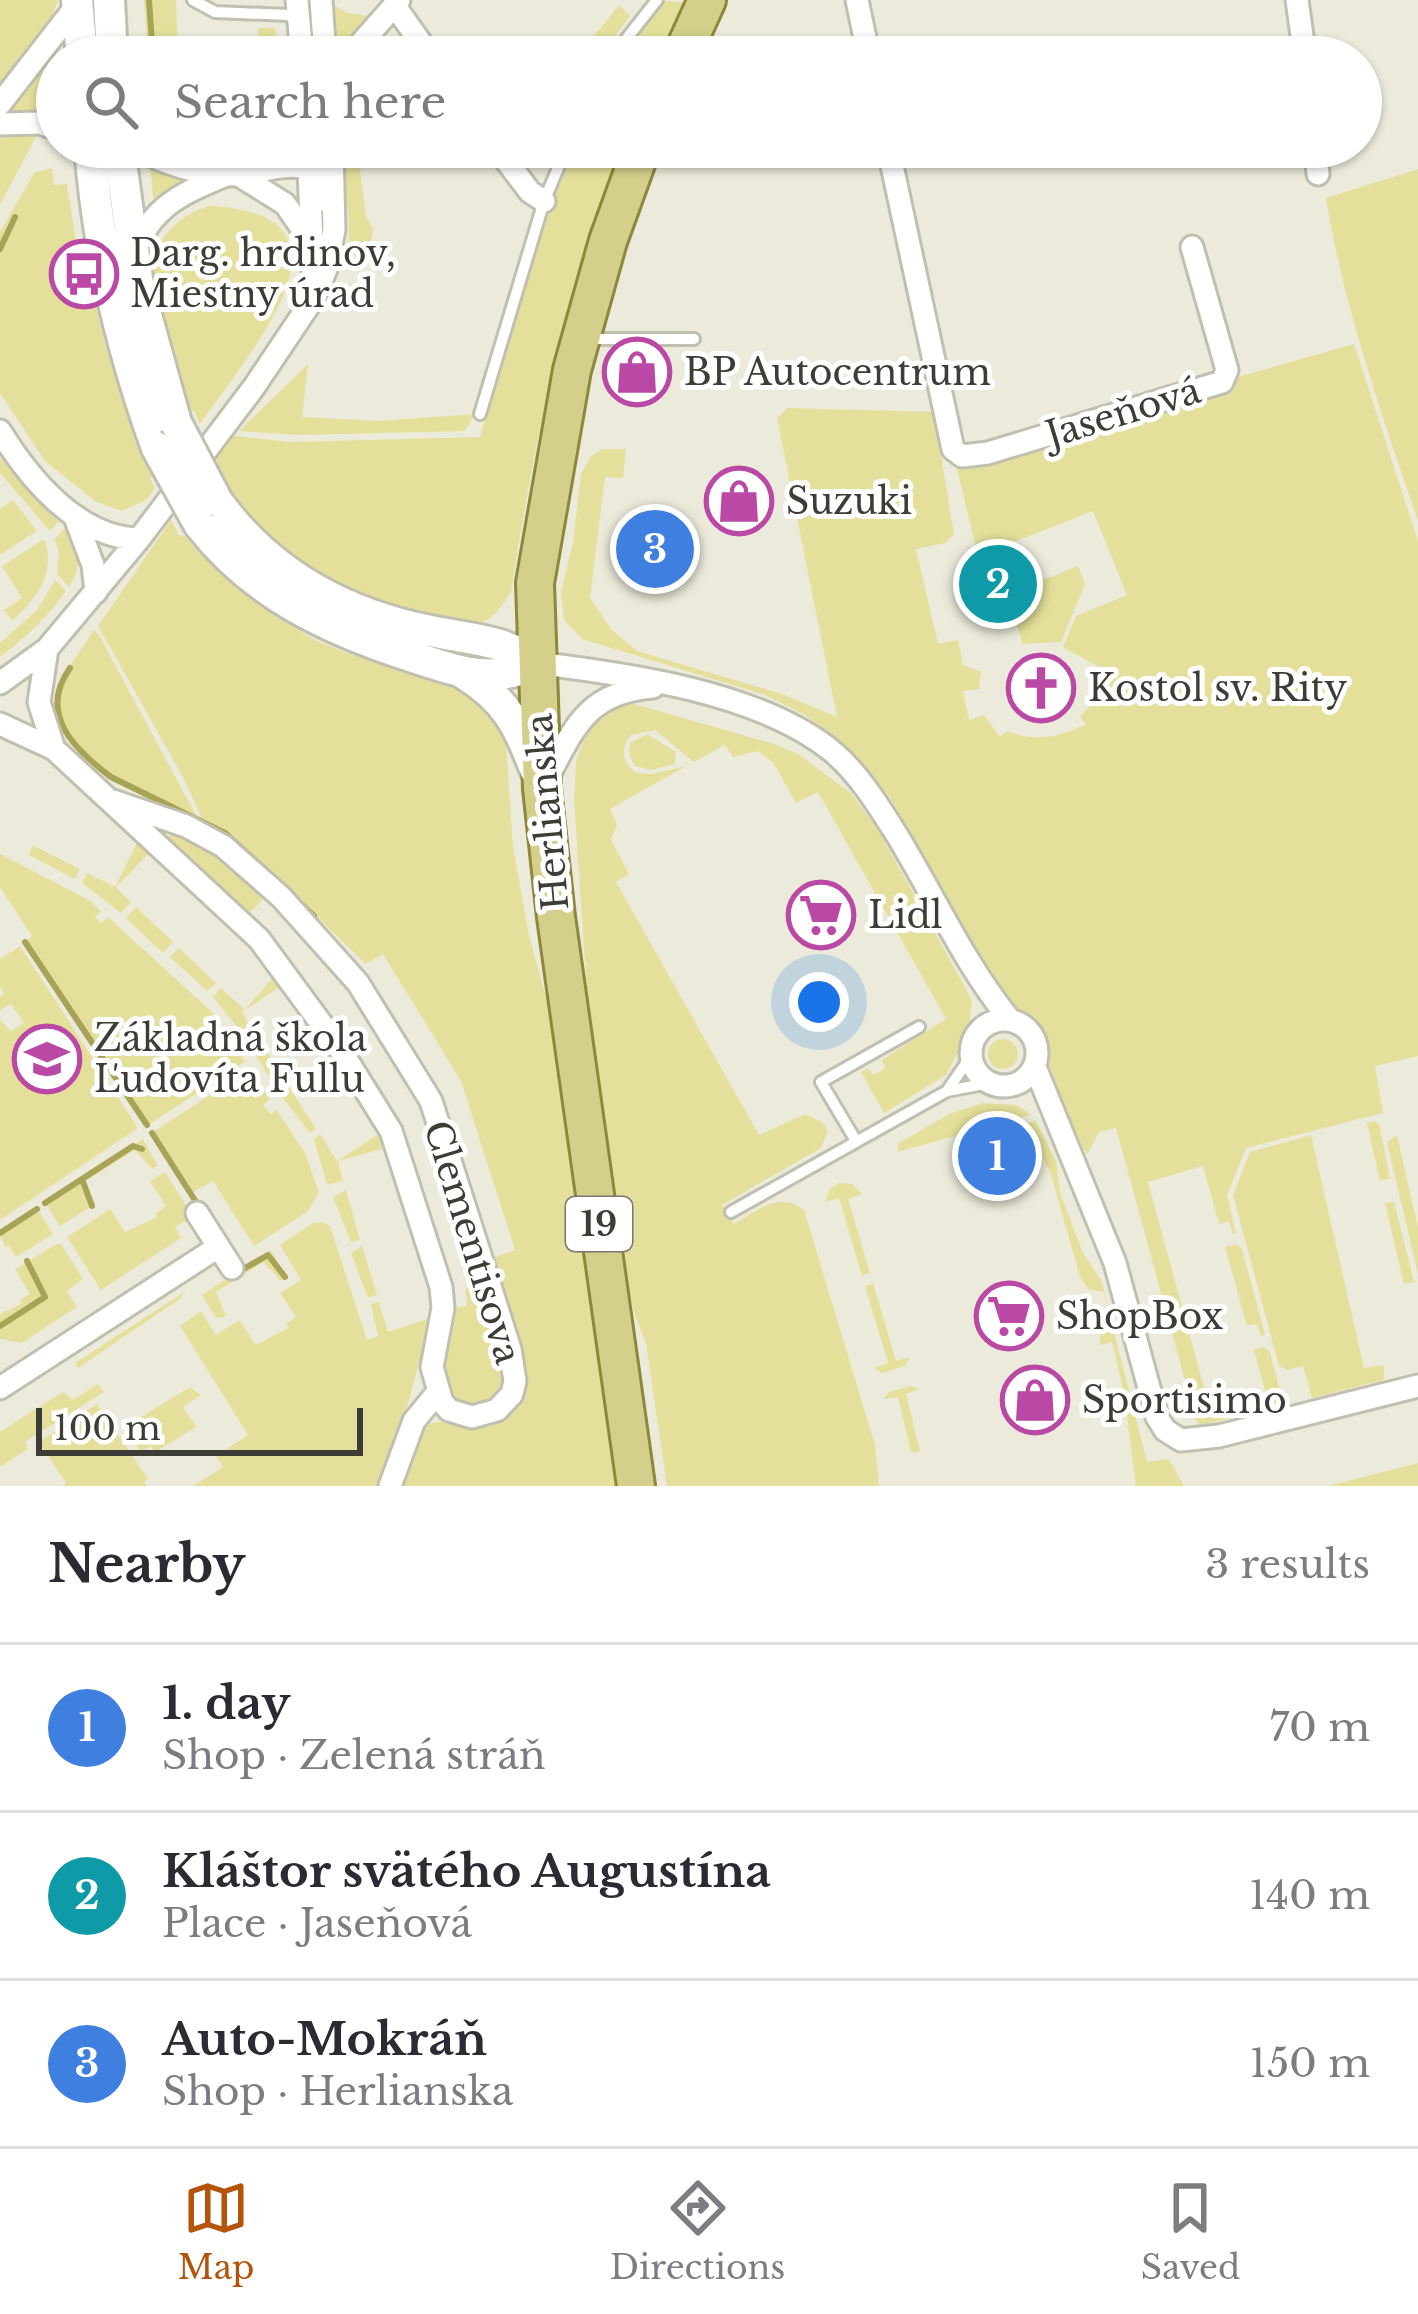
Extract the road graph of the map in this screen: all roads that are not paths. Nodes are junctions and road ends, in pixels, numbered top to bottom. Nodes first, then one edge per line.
1 (193, 0) edge
2 (321, 0) edge
3 (657, 0) edge
4 (707, 0) edge
5 (857, 0) edge
6 (1297, 0) edge
7 (88, 2) edge
8 (396, 3) edge
9 (297, 9) edge
10 (59, 36) edge
11 (84, 36) edge
12 (103, 36) edge
13 (324, 36) edge
14 (368, 36) edge
15 (417, 36) edge
16 (629, 36) edge
17 (691, 36) edge
18 (865, 36) edge
19 (1302, 36) edge
20 (36, 62) edge
21 (0, 104) edge
22 (36, 123) edge
23 (0, 124) edge
24 (92, 168) edge
25 (121, 168) edge
26 (190, 168) edge
27 (256, 168) edge
28 (302, 168) edge
29 (313, 168) edge
30 (333, 168) edge
31 (512, 168) edge
32 (558, 168) edge
33 (634, 168) edge
34 (893, 168) edge
35 (1317, 168) edge
36 (1318, 174) dead end
37 (232, 175) junction
38 (544, 201) junction
39 (312, 243) junction
40 (1192, 247) dead end
41 (132, 257) junction
42 (315, 296) junction
43 (580, 339) junction
44 (694, 339) dead end
45 (480, 414) dead end
46 (0, 431) edge
47 (167, 435) junction
48 (208, 513) junction
49 (75, 519) junction
50 (139, 539) junction
51 (536, 583) junction
52 (96, 592) junction
53 (467, 637) junction
54 (47, 649) junction
55 (536, 663) junction
56 (463, 674) junction
57 (0, 683) edge
58 (670, 686) junction
59 (2, 720) edge
60 (53, 749) junction
61 (542, 788) junction
62 (113, 801) junction
63 (974, 972) junction
64 (1010, 1020) junction
65 (919, 1027) dead end
66 (981, 1028) junction
67 (970, 1056) junction
68 (1035, 1066) junction
69 (1000, 1084) junction
70 (947, 1091) junction
71 (1057, 1117) junction
72 (856, 1142) junction
73 (731, 1212) dead end
74 (197, 1213) dead end
75 (218, 1247) junction
76 (232, 1268) dead end
77 (2, 1382) edge
78 (1418, 1387) edge
79 (437, 1394) junction
80 (390, 1486) edge
81 (636, 1486) edge

1 - 9 lane
2 - 13 street
3 - 16 lane
4 - 17 main road
5 - 18 street
6 - 19 street
7 - 10 street
7 - 11 street
7 - 12 street
8 - 14 street
8 - 15 street
20 - 21 street
22 - 23 street
24 - 47 street
25 - 41 street
26 - 37 street
27 - 37 street
28 - 39 street
29 - 42 street
30 - 42 street
31 - 38 street
32 - 38 lane
33 - 43 main road, Herlianska / 19
34 - 40 street, Jaseňová
35 - 36 street
37 - 39 street
37 - 41 street
38 - 45 lane
39 - 42 street
41 - 47 street
42 - 50 street
43 - 44 lane
43 - 51 main road, Herlianska / 19
46 - 49 street
47 - 48 street, bridge
48 - 53 street
48 - 56 street
49 - 50 street
49 - 52 street
50 - 52 street
51 - 53 street
51 - 55 main road, Herlianska / 19
52 - 54 street
53 - 55 street
54 - 57 street
54 - 60 street
55 - 56 street
55 - 58 street
55 - 61 main road, Herlianska / 19
56 - 61 street
58 - 61 street
58 - 63 street
59 - 60 street, Clementisova
60 - 62 street, Clementisova
61 - 81 main road, Herlianska / 19
62 - 79 street, Clementisova
62 - 79 street, Clementisova
63 - 64 street
63 - 66 street
64 - 66 street
64 - 68 street
65 - 72 lane
66 - 67 street
67 - 69 street
67 - 70 lane
68 - 69 street
68 - 71 street
69 - 70 lane
69 - 71 street
70 - 72 lane
71 - 78 street
72 - 73 lane
74 - 75 street
75 - 76 street
75 - 77 street
79 - 80 street

